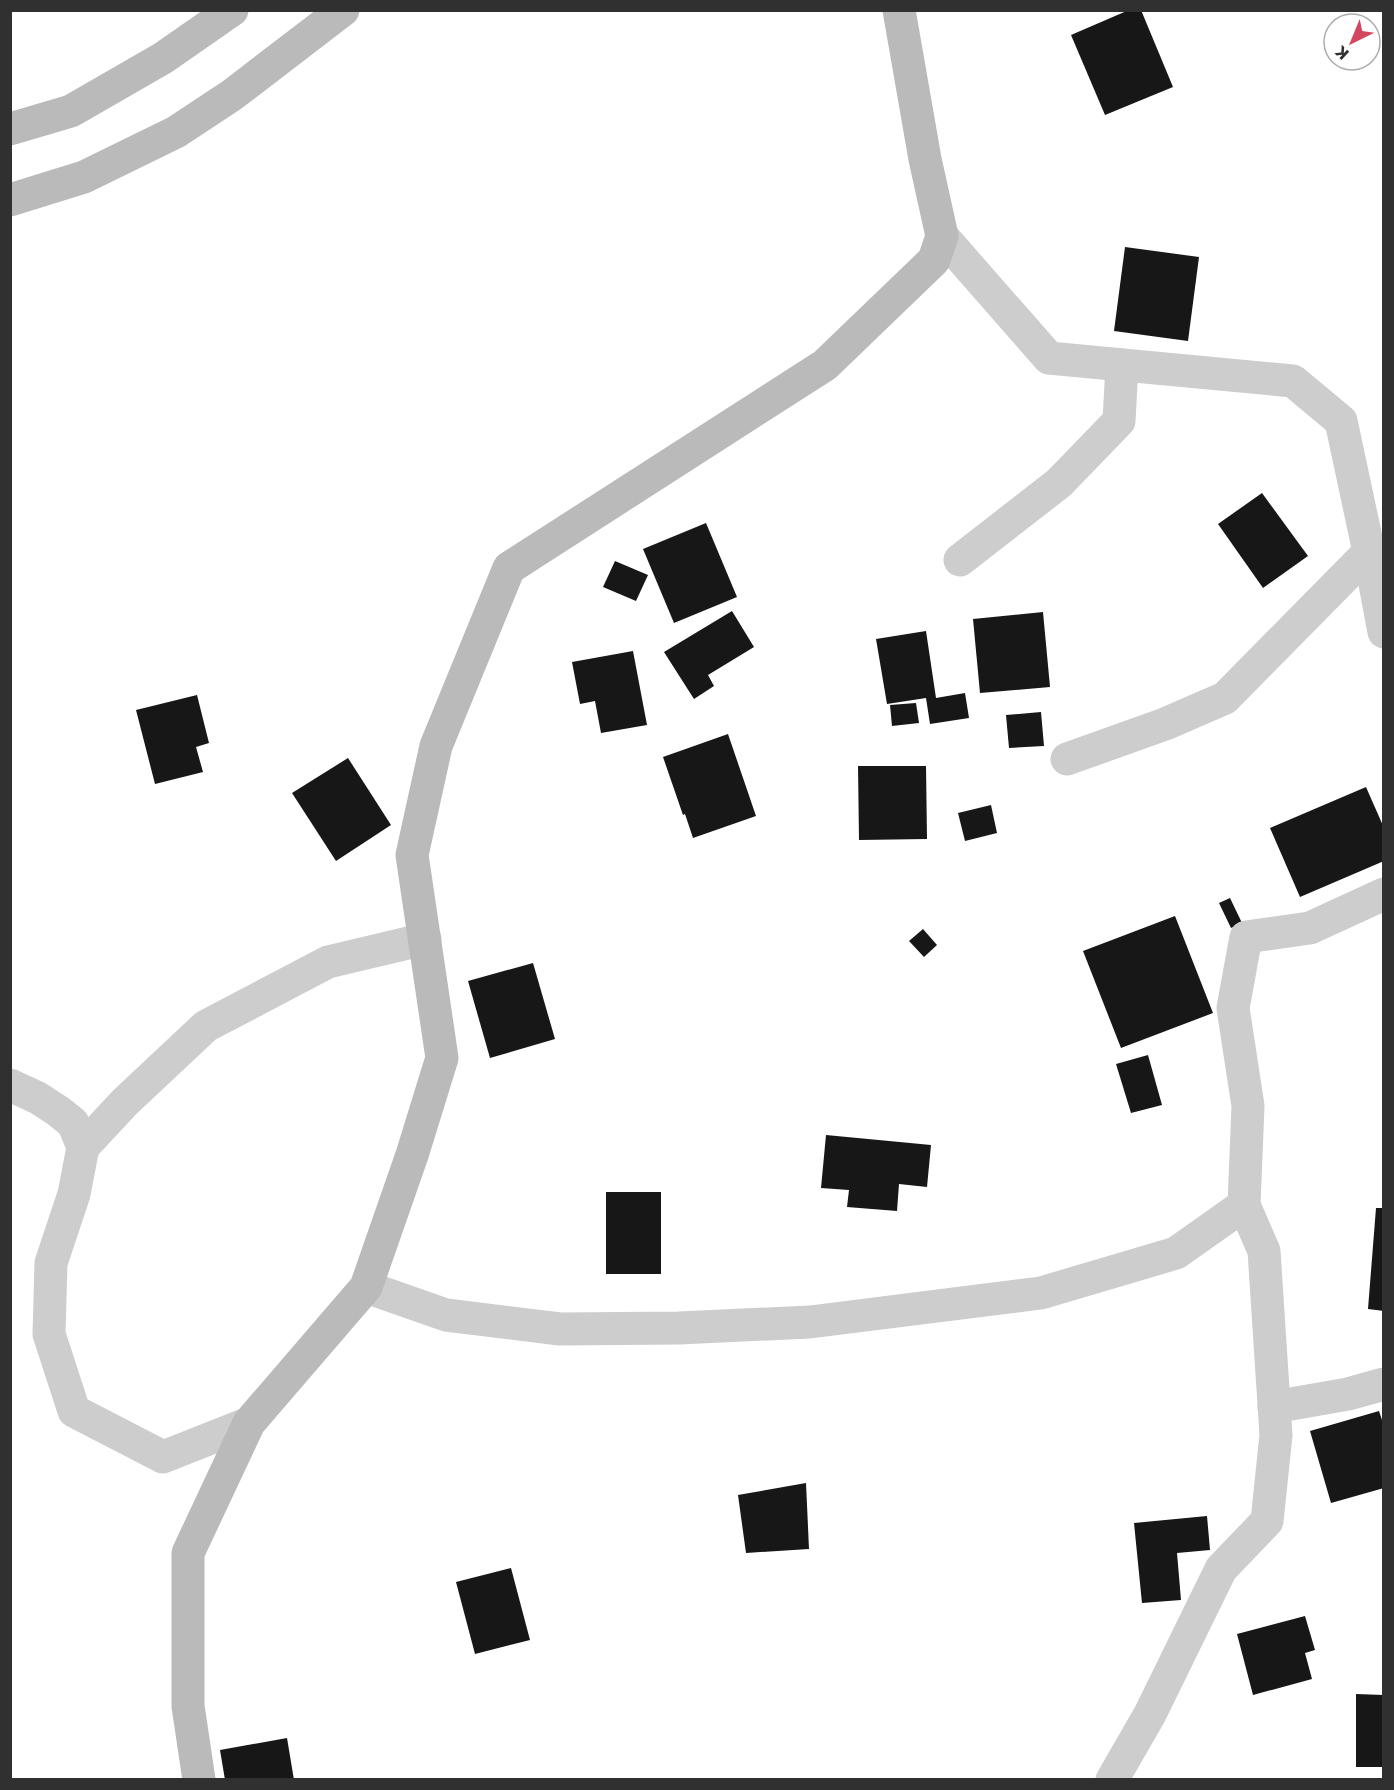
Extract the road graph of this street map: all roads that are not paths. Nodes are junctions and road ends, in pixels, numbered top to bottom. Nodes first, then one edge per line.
1 (232, 10) edge
2 (343, 10) edge
3 (899, 10) edge
4 (10, 129) edge
5 (10, 200) edge
6 (942, 236) junction
7 (1122, 365) junction
8 (1370, 552) junction
9 (960, 560) dead end
10 (1383, 632) edge
11 (1067, 759) dead end
12 (1383, 894) edge
13 (424, 939) junction
14 (10, 1085) edge
15 (83, 1147) junction
16 (1244, 1204) junction
17 (366, 1287) junction
18 (1383, 1384) edge
19 (1274, 1407) junction
20 (249, 1423) junction
21 (199, 1779) edge
22 (1112, 1779) edge

1 - 4 street
2 - 5 street
3 - 6 street
6 - 7 street
6 - 13 street
7 - 8 street
7 - 9 street
8 - 10 street
8 - 11 street
12 - 16 street
13 - 15 street
13 - 17 street
14 - 15 street
15 - 20 street
16 - 17 street
16 - 19 street
17 - 20 street
18 - 19 street
19 - 22 street
20 - 21 street

